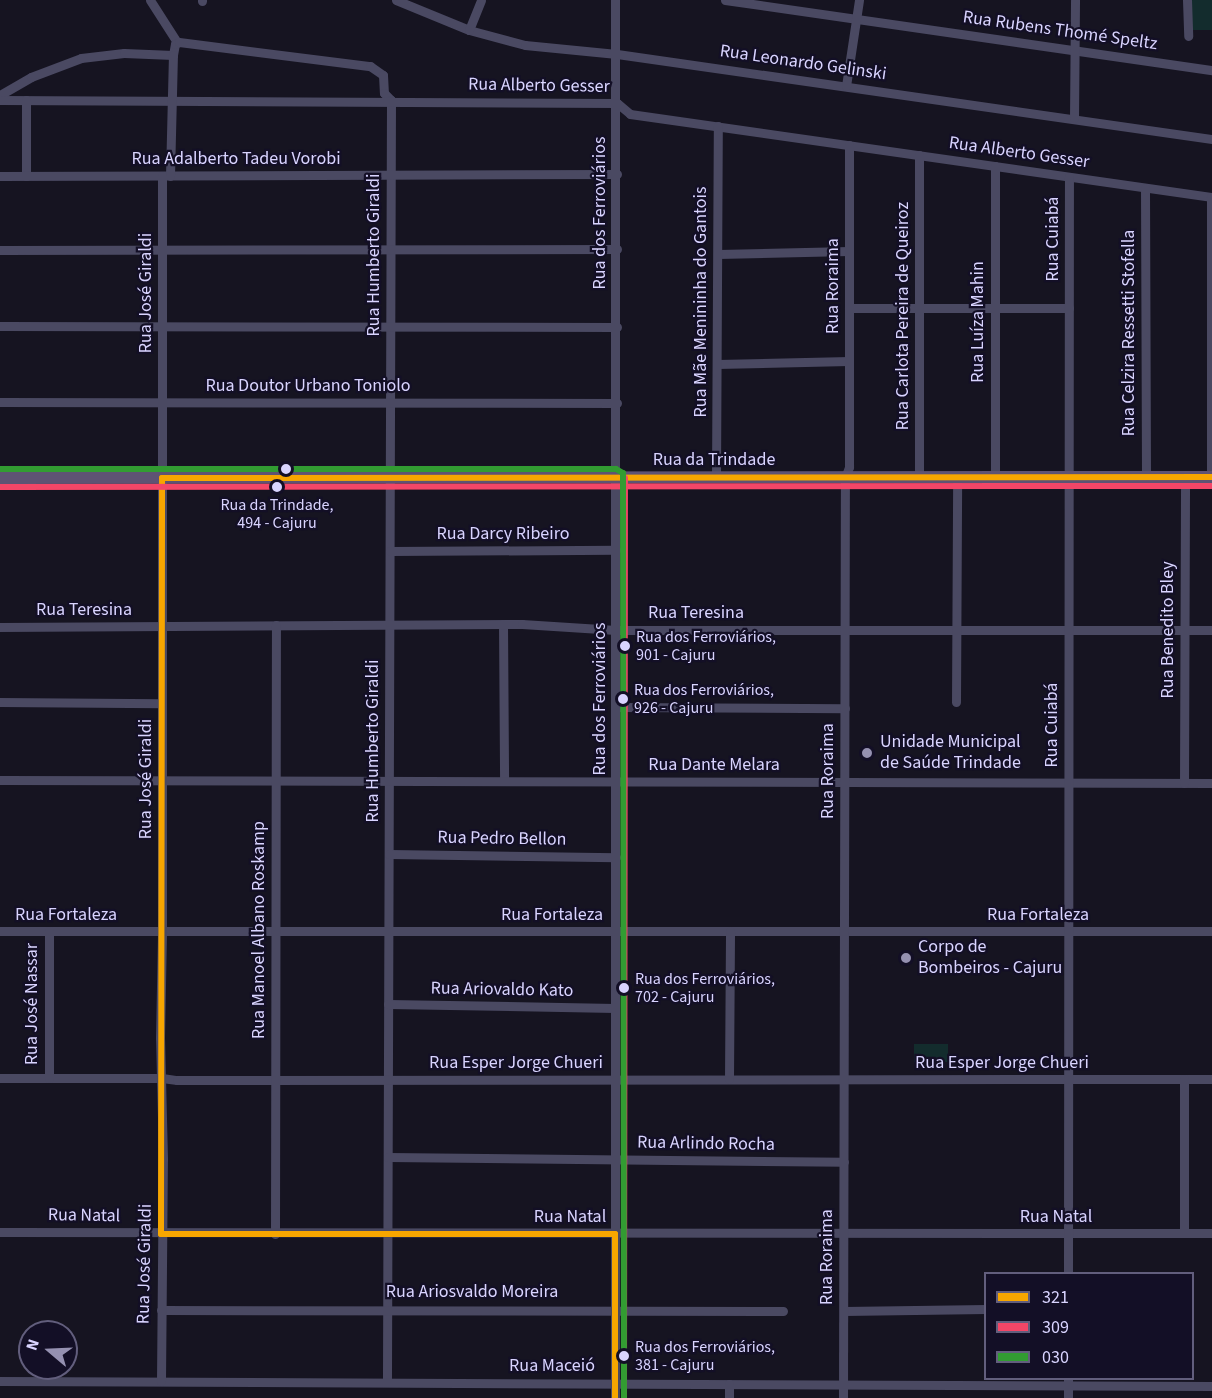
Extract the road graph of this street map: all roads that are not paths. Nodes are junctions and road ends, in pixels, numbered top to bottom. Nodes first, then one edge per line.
1 (150, 0) edge
2 (396, 0) edge
3 (481, 0) edge
4 (615, 0) edge
5 (725, 0) edge
6 (860, 0) edge
7 (1075, 0) edge
8 (1186, 0) edge
9 (856, 19) junction
10 (470, 30) junction
11 (1188, 36) dead end
12 (177, 42) junction
13 (1075, 50) junction
14 (173, 54) junction
15 (617, 54) junction
16 (1212, 70) edge
17 (846, 86) junction
18 (0, 95) edge
19 (173, 99) junction
20 (0, 100) edge
21 (26, 100) junction
22 (391, 100) junction
23 (617, 103) junction
24 (1074, 118) junction
25 (718, 126) junction
26 (1212, 139) edge
27 (849, 145) junction
28 (919, 155) junction
29 (995, 166) junction
30 (617, 174) junction
31 (391, 175) junction
32 (0, 176) edge
33 (26, 176) junction
34 (166, 176) junction
35 (1070, 177) junction
36 (1145, 188) junction
37 (1211, 197) edge
38 (617, 249) junction
39 (0, 250) edge
40 (162, 250) junction
41 (390, 250) junction
42 (849, 251) junction
43 (718, 254) junction
44 (849, 308) junction
45 (919, 308) junction
46 (995, 308) junction
47 (1070, 308) junction
48 (0, 326) edge
49 (162, 326) junction
50 (390, 327) junction
51 (617, 327) junction
52 (849, 361) junction
53 (717, 363) junction
54 (0, 402) edge
55 (162, 402) junction
56 (390, 402) junction
57 (616, 403) junction
58 (1069, 477) junction
59 (1185, 477) junction
60 (1211, 477) edge
61 (0, 478) edge
62 (162, 478) junction
63 (390, 478) junction
64 (616, 478) junction
65 (716, 478) junction
66 (845, 478) junction
67 (919, 478) junction
68 (957, 478) junction
69 (995, 478) junction
70 (1146, 478) junction
71 (616, 550) junction
72 (390, 551) junction
73 (503, 624) junction
74 (276, 625) junction
75 (389, 625) junction
76 (162, 626) junction
77 (0, 627) edge
78 (616, 630) junction
79 (845, 630) junction
80 (956, 630) junction
81 (1069, 630) junction
82 (1185, 630) junction
83 (1212, 630) edge
84 (0, 702) edge
85 (162, 702) junction
86 (956, 702) dead end
87 (616, 707) junction
88 (845, 708) junction
89 (0, 780) edge
90 (162, 780) junction
91 (276, 781) junction
92 (389, 781) junction
93 (504, 781) junction
94 (616, 782) junction
95 (845, 782) junction
96 (1069, 782) junction
97 (1184, 783) junction
98 (1212, 783) edge
99 (389, 854) junction
100 (616, 857) junction
101 (0, 931) edge
102 (49, 931) junction
103 (162, 931) junction
104 (275, 931) junction
105 (388, 931) junction
106 (616, 931) junction
107 (730, 931) junction
108 (844, 931) junction
109 (1068, 931) junction
110 (1212, 931) edge
111 (388, 1004) junction
112 (615, 1008) junction
113 (0, 1078) edge
114 (49, 1078) junction
115 (162, 1078) junction
116 (729, 1079) junction
117 (844, 1079) junction
118 (1068, 1079) junction
119 (1184, 1079) junction
120 (1212, 1079) edge
121 (275, 1080) junction
122 (388, 1080) junction
123 (615, 1080) junction
124 (388, 1157) junction
125 (615, 1160) junction
126 (844, 1162) junction
127 (0, 1232) edge
128 (1068, 1233) junction
129 (1184, 1233) junction
130 (1212, 1233) edge
131 (161, 1234) junction
132 (275, 1234) junction
133 (388, 1234) junction
134 (615, 1234) junction
135 (844, 1234) junction
136 (1068, 1272) edge
137 (387, 1308) junction
138 (615, 1309) junction
139 (984, 1309) edge
140 (161, 1310) junction
141 (783, 1311) dead end
142 (844, 1311) junction
143 (0, 1381) edge
144 (160, 1381) junction
145 (387, 1382) junction
146 (1068, 1382) edge
147 (615, 1383) junction
148 (729, 1384) junction
149 (843, 1384) junction
150 (1212, 1386) edge
151 (615, 1398) edge
152 (729, 1398) edge
153 (843, 1398) edge
154 (1068, 1398) edge

1 - 12 street
2 - 10 street, Rua Leonardo Gelinski
3 - 10 street
4 - 15 street, Rua dos Ferroviários
5 - 9 street, Rua Rubens Thomé Speltz
6 - 9 street
7 - 13 street
8 - 11 street
9 - 13 street, Rua Rubens Thomé Speltz
9 - 17 street
10 - 15 street, Rua Leonardo Gelinski
12 - 14 street, Rua José Giraldi
12 - 22 street
13 - 16 street, Rua Rubens Thomé Speltz
13 - 24 street
14 - 18 street
14 - 19 street, Rua José Giraldi
15 - 17 street, Rua Leonardo Gelinski
15 - 23 street, Rua dos Ferroviários
17 - 24 street, Rua Leonardo Gelinski
19 - 21 street, Rua Alberto Gesser
19 - 22 street, Rua Alberto Gesser
19 - 34 street, Rua José Giraldi
20 - 21 street, Rua Alberto Gesser
21 - 33 street
22 - 23 street, Rua Alberto Gesser
22 - 31 street, Rua Humberto Giraldi
23 - 25 street, Rua Alberto Gesser
23 - 30 street, Rua dos Ferroviários
24 - 26 street, Rua Leonardo Gelinski
25 - 27 street, Rua Alberto Gesser
25 - 43 street, Rua Mãe Menininha do Gantois
27 - 28 street, Rua Alberto Gesser
27 - 42 street, Rua Roraima
28 - 29 street, Rua Alberto Gesser
28 - 45 street, Rua Carlota Pereira de Queiroz
29 - 35 street, Rua Alberto Gesser
29 - 46 street, Rua Luíza Mahin
30 - 31 street, Rua Adalberto Tadeu Vorobi
30 - 38 street, Rua dos Ferroviários
31 - 34 street, Rua Adalberto Tadeu Vorobi
31 - 41 street, Rua Humberto Giraldi
32 - 33 street, Rua Adalberto Tadeu Vorobi
33 - 34 street, Rua Adalberto Tadeu Vorobi
34 - 40 street, Rua José Giraldi
35 - 36 street, Rua Alberto Gesser
35 - 47 street, Rua Cuiabá
36 - 37 street, Rua Alberto Gesser
36 - 70 street, Rua Celzira Ressetti Stofella
37 - 60 street
38 - 41 street
38 - 51 street, Rua dos Ferroviários
39 - 40 street
40 - 41 street
40 - 49 street, Rua José Giraldi
41 - 50 street, Rua Humberto Giraldi
42 - 43 street
42 - 44 street, Rua Roraima
43 - 53 street, Rua Mãe Menininha do Gantois
44 - 45 street
44 - 52 street, Rua Roraima
45 - 46 street
45 - 67 street, Rua Carlota Pereira de Queiroz
46 - 47 street
46 - 69 street, Rua Luíza Mahin
47 - 58 street, Rua Cuiabá
48 - 49 street
49 - 50 street
49 - 55 street, Rua José Giraldi
50 - 51 street
50 - 56 street, Rua Humberto Giraldi
51 - 57 street, Rua dos Ferroviários
52 - 53 street
52 - 66 street, Rua Roraima
53 - 65 street, Rua Mãe Menininha do Gantois
54 - 55 street, Rua Doutor Urbano Toniolo
55 - 56 street, Rua Doutor Urbano Toniolo
55 - 62 street, Rua José Giraldi
56 - 57 street, Rua Doutor Urbano Toniolo
56 - 63 street, Rua Humberto Giraldi
57 - 64 street, Rua dos Ferroviários
58 - 69 main road, Rua da Trindade
58 - 70 main road, Rua da Trindade
58 - 81 street, Rua Cuiabá
59 - 60 main road, Rua da Trindade
59 - 70 main road, Rua da Trindade
59 - 82 street, Rua Benedito Bley
61 - 62 main road, Rua da Trindade
62 - 63 main road, Rua da Trindade
62 - 76 street, Rua José Giraldi
63 - 64 main road, Rua da Trindade
63 - 72 street, Rua Humberto Giraldi
64 - 65 main road, Rua da Trindade
64 - 71 street, Rua dos Ferroviários
65 - 66 main road, Rua da Trindade
66 - 67 main road, Rua da Trindade
66 - 79 street, Rua Roraima
67 - 68 main road, Rua da Trindade
68 - 69 main road, Rua da Trindade
68 - 80 street
71 - 72 street, Rua Darcy Ribeiro
71 - 78 street, Rua dos Ferroviários
72 - 75 street, Rua Humberto Giraldi
73 - 75 street, Rua Teresina
73 - 78 street, Rua Teresina
73 - 93 street
74 - 75 street, Rua Teresina
74 - 76 street, Rua Teresina
74 - 91 street, Rua Manoel Albano Roskamp
75 - 92 street, Rua Humberto Giraldi
76 - 77 street, Rua Teresina
76 - 85 street, Rua José Giraldi
78 - 79 street, Rua Teresina
78 - 87 street, Rua dos Ferroviários
79 - 80 street, Rua Teresina
79 - 88 street, Rua Roraima
80 - 81 street, Rua Teresina
80 - 86 street
81 - 82 street, Rua Teresina
81 - 96 street, Rua Cuiabá
82 - 83 street, Rua Teresina
82 - 97 street, Rua Benedito Bley
84 - 85 street
85 - 90 street, Rua José Giraldi
87 - 88 street
87 - 94 street, Rua dos Ferroviários
88 - 95 street, Rua Roraima
89 - 90 street, Rua Dante Melara
90 - 91 street, Rua Dante Melara
90 - 103 street, Rua José Giraldi
91 - 92 street, Rua Dante Melara
91 - 104 street, Rua Manoel Albano Roskamp
92 - 93 street, Rua Dante Melara
92 - 99 street, Rua Humberto Giraldi
93 - 94 street, Rua Dante Melara
94 - 95 street, Rua Dante Melara
94 - 100 street, Rua dos Ferroviários
95 - 96 street, Rua Dante Melara
95 - 108 street, Rua Roraima
96 - 97 street, Rua Dante Melara
96 - 109 street, Rua Cuiabá
97 - 98 street, Rua Dante Melara
99 - 100 street, Rua Pedro Bellon
99 - 105 street, Rua Humberto Giraldi
100 - 106 street, Rua dos Ferroviários
101 - 102 street, Rua Fortaleza
102 - 103 street, Rua Fortaleza
102 - 114 street, Rua José Nassar
103 - 104 street, Rua Fortaleza
103 - 115 street, Rua José Giraldi
104 - 105 street, Rua Fortaleza
104 - 121 street, Rua Manoel Albano Roskamp
105 - 106 street, Rua Fortaleza
105 - 111 street, Rua Humberto Giraldi
106 - 107 street, Rua Fortaleza
106 - 112 street, Rua dos Ferroviários
107 - 108 street, Rua Fortaleza
107 - 116 street
108 - 109 street, Rua Fortaleza
108 - 117 street, Rua Roraima
109 - 110 street, Rua Fortaleza
109 - 118 street, Rua Cuiabá
111 - 112 street, Rua Ariovaldo Kato
111 - 122 street, Rua Humberto Giraldi
112 - 123 street, Rua dos Ferroviários
113 - 114 street, Rua Esper Jorge Chueri
114 - 115 street, Rua Esper Jorge Chueri
115 - 121 street, Rua Esper Jorge Chueri
115 - 131 street, Rua José Giraldi
116 - 117 street, Rua Esper Jorge Chueri
116 - 123 street, Rua Esper Jorge Chueri
117 - 118 street, Rua Esper Jorge Chueri
117 - 126 street, Rua Roraima
118 - 119 street, Rua Esper Jorge Chueri
118 - 128 street, Rua Cuiabá
119 - 120 street, Rua Esper Jorge Chueri
119 - 129 street
121 - 122 street, Rua Esper Jorge Chueri
121 - 132 street, Rua Manoel Albano Roskamp
122 - 123 street, Rua Esper Jorge Chueri
122 - 124 street, Rua Humberto Giraldi
123 - 125 street, Rua dos Ferroviários
124 - 125 street, Rua Arlindo Rocha
124 - 133 street, Rua Humberto Giraldi
125 - 126 street, Rua Arlindo Rocha
125 - 134 street, Rua dos Ferroviários
126 - 135 street, Rua Roraima
127 - 131 street, Rua Natal
128 - 129 street, Rua Natal
128 - 135 street, Rua Natal
128 - 136 street, Rua Cuiabá
129 - 130 street, Rua Natal
131 - 132 street, Rua Natal
131 - 140 street, Rua José Giraldi
132 - 133 street, Rua Natal
133 - 134 street, Rua Natal
133 - 137 street, Rua Humberto Giraldi
134 - 135 street, Rua Natal
134 - 138 street, Rua dos Ferroviários
135 - 142 street, Rua Roraima
137 - 138 street, Rua Ariosvaldo Moreira
137 - 140 street, Rua Ariosvaldo Moreira
137 - 145 street, Rua Humberto Giraldi
138 - 141 street, Rua Ariosvaldo Moreira
138 - 147 street, Rua dos Ferroviários
139 - 142 street
140 - 144 street, Rua José Giraldi
142 - 149 street, Rua Roraima
143 - 144 street, Rua Maceió
144 - 145 street, Rua Maceió
145 - 147 street, Rua Maceió
146 - 149 street, Rua Maceió
146 - 150 street, Rua Maceió
146 - 154 street
147 - 148 street, Rua Maceió
147 - 151 street, Rua dos Ferroviários
148 - 149 street, Rua Maceió
148 - 152 street
149 - 153 street, Rua Roraima

